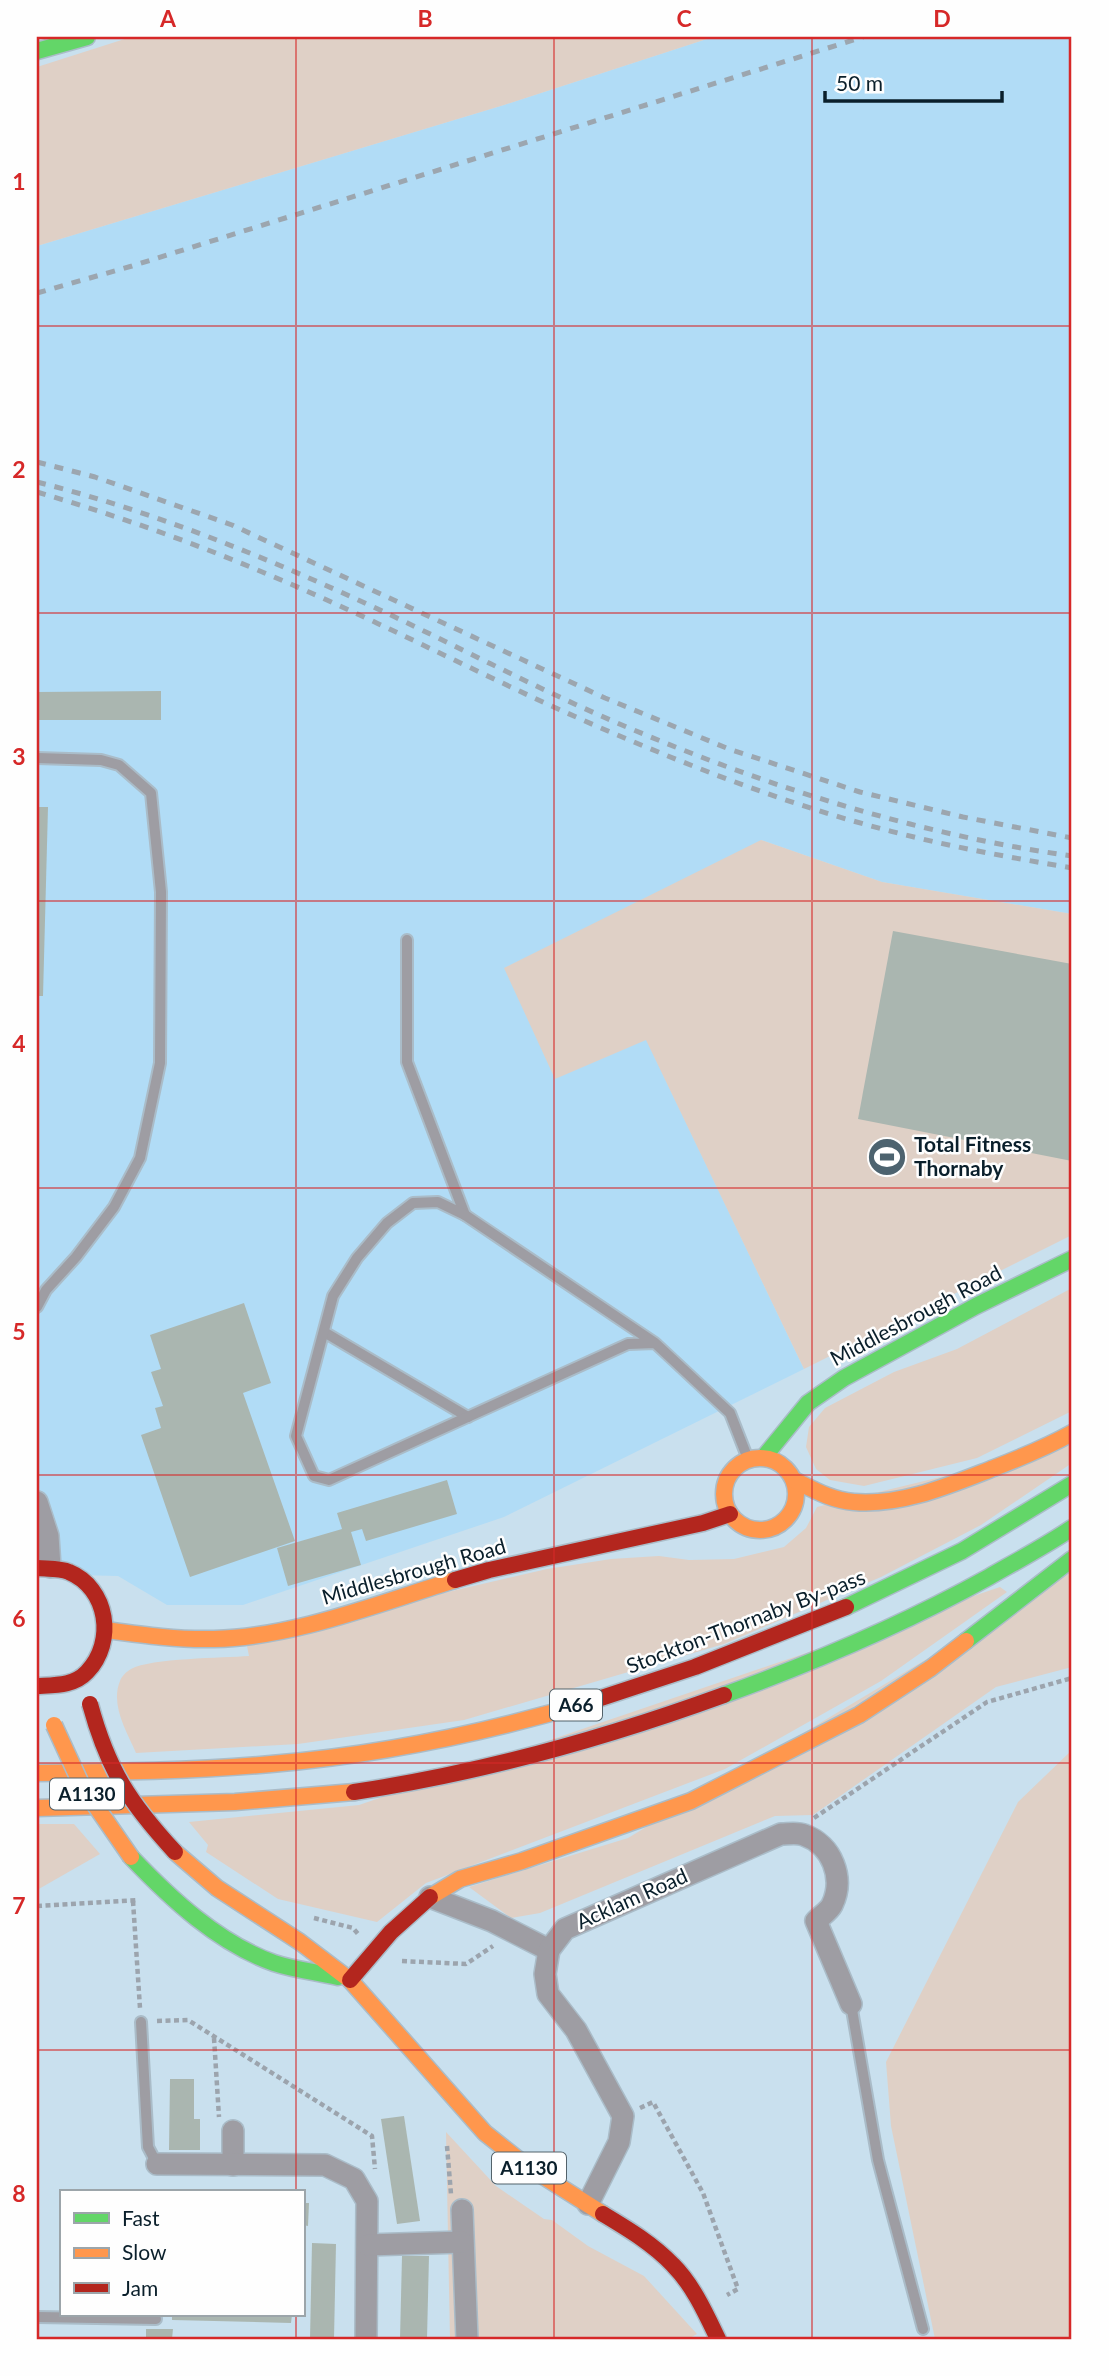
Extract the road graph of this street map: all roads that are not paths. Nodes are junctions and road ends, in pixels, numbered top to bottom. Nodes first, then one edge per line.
1 (87, 37) edge
2 (37, 51) edge
3 (37, 758) edge
4 (407, 940) dead end
5 (465, 1215) junction
6 (1072, 1259) edge
7 (37, 1307) edge
8 (324, 1332) junction
9 (655, 1343) junction
10 (468, 1416) junction
11 (1072, 1433) edge
12 (756, 1458) junction
13 (794, 1480) junction
14 (1072, 1483) edge
15 (37, 1502) edge
16 (730, 1514) junction
17 (1072, 1528) edge
18 (1072, 1559) edge
19 (44, 1568) edge
20 (107, 1630) junction
21 (94, 1664) junction
22 (37, 1686) edge
23 (41, 1705) edge
24 (37, 1773) edge
25 (37, 1808) edge
26 (430, 1897) junction
27 (549, 1950) junction
28 (350, 1980) junction
29 (851, 2004) joint
30 (141, 2022) road end
31 (233, 2131) road end
32 (157, 2164) joint
33 (233, 2165) junction
34 (588, 2204) junction
35 (462, 2210) road end
36 (462, 2242) junction
37 (368, 2245) junction
38 (37, 2317) edge
39 (156, 2319) dead end
40 (923, 2329) dead end
41 (366, 2339) edge
42 (467, 2339) edge
43 (718, 2339) edge

1 - 2 main road
3 - 7 lane
4 - 5 lane
5 - 8 lane
5 - 9 lane
6 - 12 main road, Middlesbrough Road
8 - 10 lane
8 - 10 lane
9 - 10 lane
9 - 12 lane
11 - 13 main road
12 - 13 main road
12 - 16 main road, Middlesbrough Road
13 - 16 main road
14 - 24 main road, Stockton-Thornaby By-pass / A66
15 - 19 street
16 - 20 main road, Middlesbrough Road
17 - 25 main road, A66
18 - 26 main road
19 - 20 main road
20 - 21 main road, A1130
21 - 22 main road
21 - 28 main road, A1130, bridge
23 - 28 main road, A1130, bridge
26 - 27 street
26 - 28 main road
27 - 29 street, Acklam Road
27 - 34 street
28 - 34 main road, A1130
29 - 40 lane
30 - 32 lane
31 - 33 street
32 - 33 street
33 - 37 street
34 - 43 main road, A1130
35 - 36 street
36 - 37 street
36 - 42 street
37 - 41 street
38 - 39 lane

